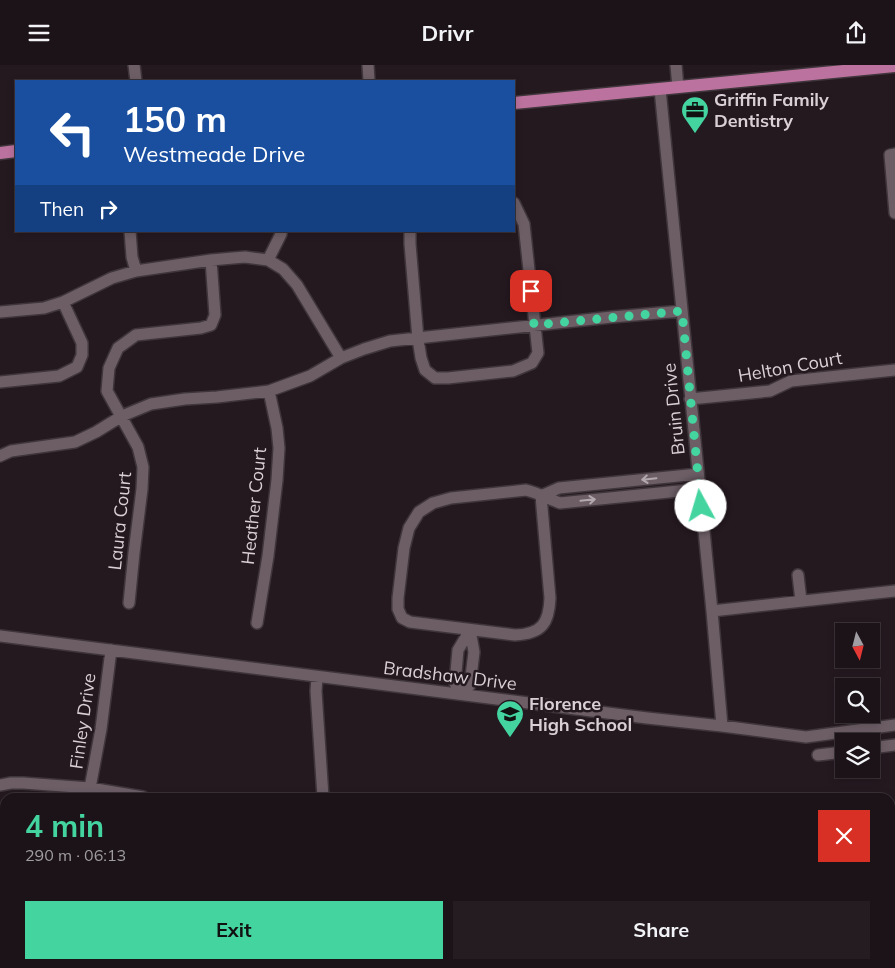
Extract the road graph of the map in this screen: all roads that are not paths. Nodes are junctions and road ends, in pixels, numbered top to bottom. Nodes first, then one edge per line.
1 (134, 65) edge
2 (368, 65) edge
3 (676, 65) edge
4 (895, 66) edge
5 (136, 80) edge
6 (369, 80) edge
7 (678, 87) junction
8 (660, 89) junction
9 (515, 103) edge
10 (15, 151) edge
11 (0, 153) edge
12 (893, 155) edge
13 (515, 205) edge
14 (895, 213) edge
15 (130, 232) edge
16 (281, 232) edge
17 (410, 232) edge
18 (211, 260) junction
19 (268, 260) junction
20 (136, 271) junction
21 (63, 303) junction
22 (682, 311) junction
23 (0, 313) edge
24 (534, 325) junction
25 (418, 339) junction
26 (341, 358) junction
27 (895, 370) edge
28 (0, 382) edge
29 (269, 391) junction
30 (690, 399) junction
31 (122, 416) junction
32 (0, 456) edge
33 (698, 474) junction
34 (700, 489) junction
35 (541, 496) junction
36 (798, 575) dead end
37 (895, 591) edge
38 (801, 601) junction
39 (129, 603) dead end
40 (712, 611) junction
41 (257, 623) dead end
42 (470, 630) junction
43 (0, 636) edge
44 (110, 650) junction
45 (317, 677) junction
46 (461, 694) junction
47 (895, 725) edge
48 (722, 726) junction
49 (895, 745) edge
50 (880, 747) edge
51 (835, 753) edge
52 (818, 755) dead end
53 (0, 785) edge
54 (90, 793) edge
55 (323, 793) edge

1 - 5 street
2 - 6 street
3 - 7 street
4 - 7 main road
7 - 8 main road
8 - 9 main road
8 - 22 street, Bruin Drive
10 - 11 main road
12 - 14 street
13 - 24 street
15 - 20 street
16 - 19 street
17 - 25 street
18 - 19 street
18 - 20 street
18 - 31 street, Laura Court
19 - 26 street
20 - 21 street
21 - 23 street
21 - 28 street
22 - 24 street
22 - 30 street, Bruin Drive
24 - 25 street
24 - 25 street
25 - 26 street
26 - 29 street
27 - 30 street, Helton Court
29 - 31 street
29 - 41 street, Heather Court
30 - 33 street, Bruin Drive
31 - 32 street
31 - 39 street, Laura Court
33 - 34 street, Bruin Drive
33 -> 35 street
35 -> 34 street
34 - 40 street, Bruin Drive
35 - 42 street
35 - 42 street
36 - 38 street
37 - 38 street
38 - 40 street
40 - 48 street, Bruin Drive
42 - 46 street
43 - 44 street, Bradshaw Drive
44 - 45 street, Bradshaw Drive
44 - 54 street, Finley Drive
45 - 46 street, Bradshaw Drive
45 - 55 street
46 - 48 street, Bradshaw Drive
47 - 48 street, Bradshaw Drive
49 - 50 street
51 - 52 street
53 - 54 street

